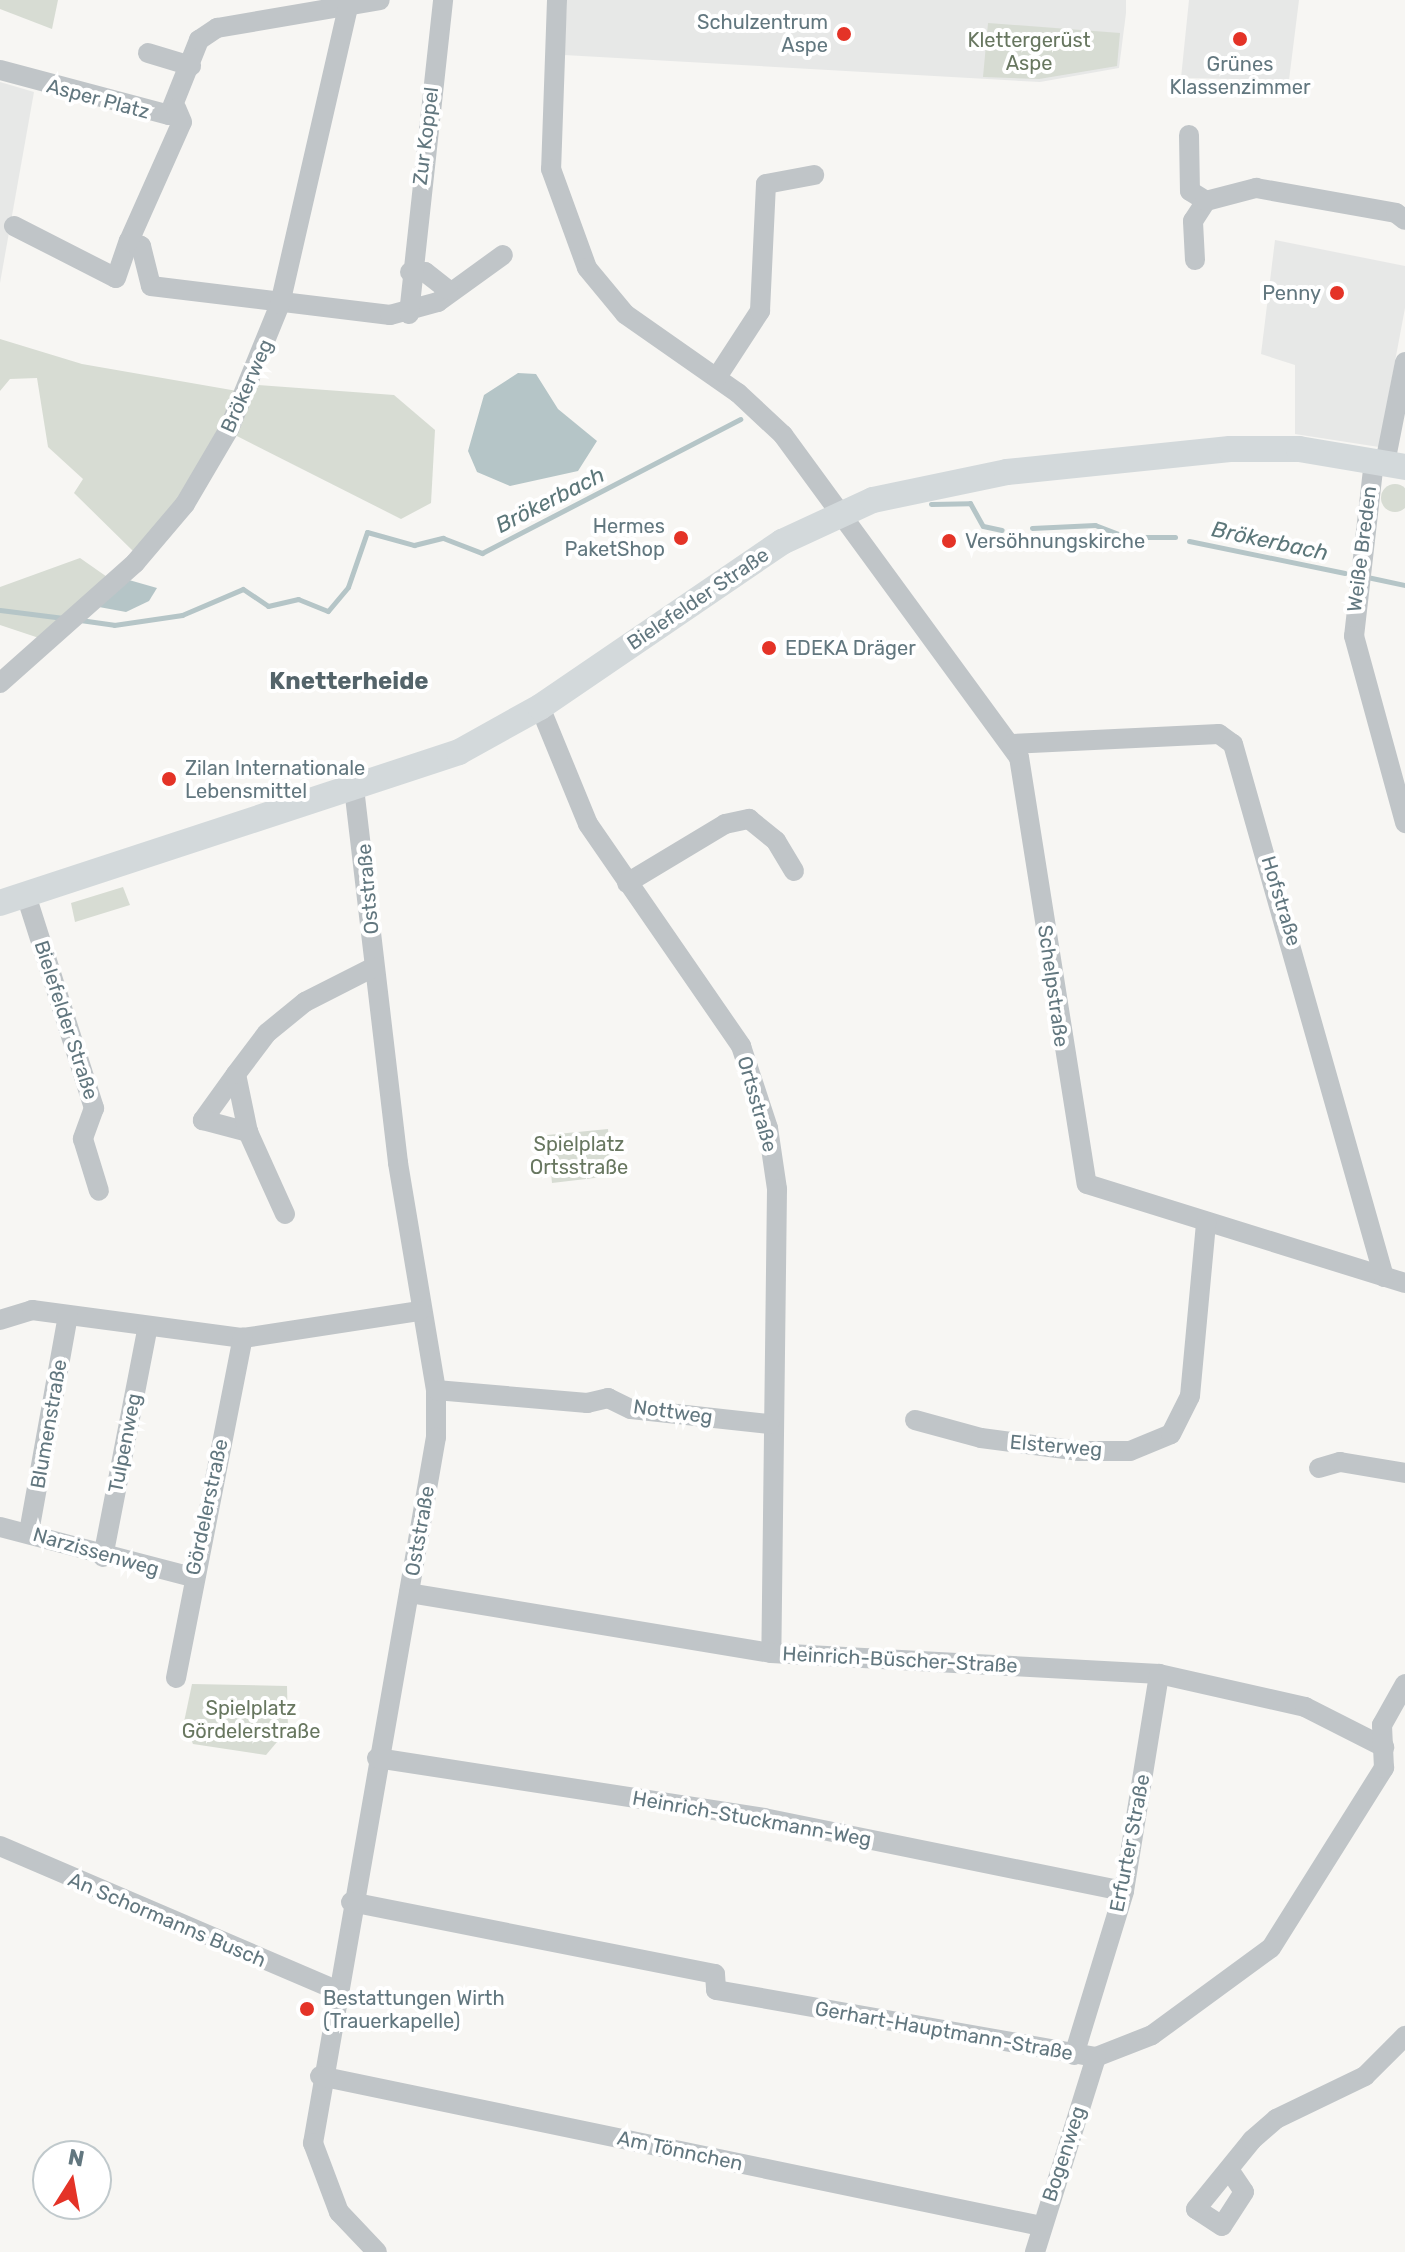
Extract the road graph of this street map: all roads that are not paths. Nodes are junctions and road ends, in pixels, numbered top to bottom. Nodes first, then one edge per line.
1 (380, 0) edge
2 (443, 0) edge
3 (557, 0) edge
4 (348, 8) junction
5 (271, 10) edge
6 (148, 53) dead end
7 (191, 66) junction
8 (0, 70) edge
9 (176, 108) junction
10 (1189, 135) dead end
11 (814, 175) dead end
12 (1206, 201) junction
13 (1405, 220) edge
14 (14, 226) dead end
15 (129, 241) junction
16 (503, 255) dead end
17 (1195, 260) dead end
18 (410, 272) junction
19 (116, 278) junction
20 (151, 286) junction
21 (448, 290) junction
22 (280, 304) junction
23 (409, 314) junction
24 (1405, 362) edge
25 (717, 377) junction
26 (1388, 464) edge
27 (843, 510) junction
28 (0, 683) edge
29 (540, 707) junction
30 (1012, 744) junction
31 (1398, 782) edge
32 (354, 788) junction
33 (1405, 822) edge
34 (794, 871) dead end
35 (627, 883) junction
36 (26, 895) junction
37 (0, 903) edge
38 (374, 967) junction
39 (236, 1074) junction
40 (248, 1132) junction
41 (99, 1191) dead end
42 (285, 1214) dead end
43 (1206, 1222) junction
44 (1384, 1277) junction
45 (1405, 1283) edge
46 (420, 1311) junction
47 (68, 1316) junction
48 (0, 1320) edge
49 (147, 1330) junction
50 (243, 1338) junction
51 (436, 1390) junction
52 (915, 1420) dead end
53 (769, 1424) junction
54 (1319, 1468) dead end
55 (1405, 1473) edge
56 (0, 1527) edge
57 (29, 1532) junction
58 (103, 1557) junction
59 (192, 1577) junction
60 (409, 1593) junction
61 (771, 1653) junction
62 (1159, 1674) junction
63 (176, 1678) dead end
64 (1405, 1684) edge
65 (1384, 1747) junction
66 (377, 1758) junction
67 (0, 1846) edge
68 (1124, 1891) junction
69 (351, 1902) junction
70 (336, 1990) junction
71 (1405, 2036) edge
72 (1074, 2055) junction
73 (1096, 2057) junction
74 (320, 2076) junction
75 (1230, 2171) dead end
76 (1041, 2226) junction
77 (377, 2252) edge
78 (1035, 2252) edge

1 - 4 street, Asper Platz
2 - 18 street, Zur Koppel
3 - 25 street, Schelpstraße
4 - 5 street, Asper Platz
4 - 22 street, Brökerweg
5 - 7 street, Asper Platz
6 - 7 street
7 - 9 street, Asper Platz
8 - 9 street, Asper Platz
9 - 15 street
10 - 12 street
11 - 25 street
12 - 13 street
12 - 17 street
14 - 19 street
15 - 19 street
15 - 20 street
16 - 21 street
18 - 21 street
18 - 23 street, Zur Koppel
19 - 20 street
20 - 22 street
21 - 23 street
22 - 23 street
22 - 28 street, Brökerweg
24 - 26 street, Weiße Breden
25 - 27 street, Schelpstraße
26 - 27 main road, Bielefelder Straße
26 - 31 street, Weiße Breden
27 - 29 main road, Bielefelder Straße
27 - 30 street, Schelpstraße
29 - 32 main road, Bielefelder Straße
29 - 35 street, Ortsstraße
30 - 43 street, Schelpstraße
30 - 44 street, Hofstraße
31 - 33 street, Weiße Breden
32 - 36 main road, Bielefelder Straße
32 - 38 street, Oststraße
34 - 35 street
35 - 53 street, Ortsstraße
36 - 37 main road, Bielefelder Straße
36 - 41 street, Bielefelder Straße
38 - 39 street
38 - 46 street, Oststraße
39 - 40 street
39 - 40 street
40 - 42 street
43 - 44 street, Schelpstraße
43 - 52 street, Elsterweg
44 - 45 street, Schelpstraße
46 - 50 street
46 - 51 street, Oststraße
47 - 48 street
47 - 49 street
47 - 57 street, Blumenstraße
49 - 50 street
49 - 58 street, Tulpenweg
50 - 59 street, Gördelerstraße
51 - 53 street, Nottweg
51 - 60 street, Oststraße
53 - 61 street, Ortsstraße
54 - 55 street
56 - 57 street, Narzissenweg
57 - 58 street, Narzissenweg
58 - 59 street, Narzissenweg
59 - 63 street, Gördelerstraße
60 - 61 street, Heinrich-Büscher-Straße
60 - 66 street, Oststraße
61 - 62 street, Heinrich-Büscher-Straße
62 - 65 street, Heinrich-Büscher-Straße
62 - 68 street, Erfurter Straße
64 - 65 street, Gerhart-Hauptmann-Straße
65 - 73 street, Gerhart-Hauptmann-Straße
66 - 68 street, Heinrich-Stuckmann-Weg
66 - 69 street, Oststraße
67 - 70 street, An Schormanns Busch
68 - 72 street, Erfurter Straße
69 - 70 street, Oststraße
69 - 72 street, Gerhart-Hauptmann-Straße
70 - 74 street, Oststraße
71 - 75 street
72 - 73 street, Gerhart-Hauptmann-Straße
73 - 76 street, Bogenweg
74 - 76 street, Am Tönnchen
74 - 77 street, Oststraße
76 - 78 street, Bogenweg

